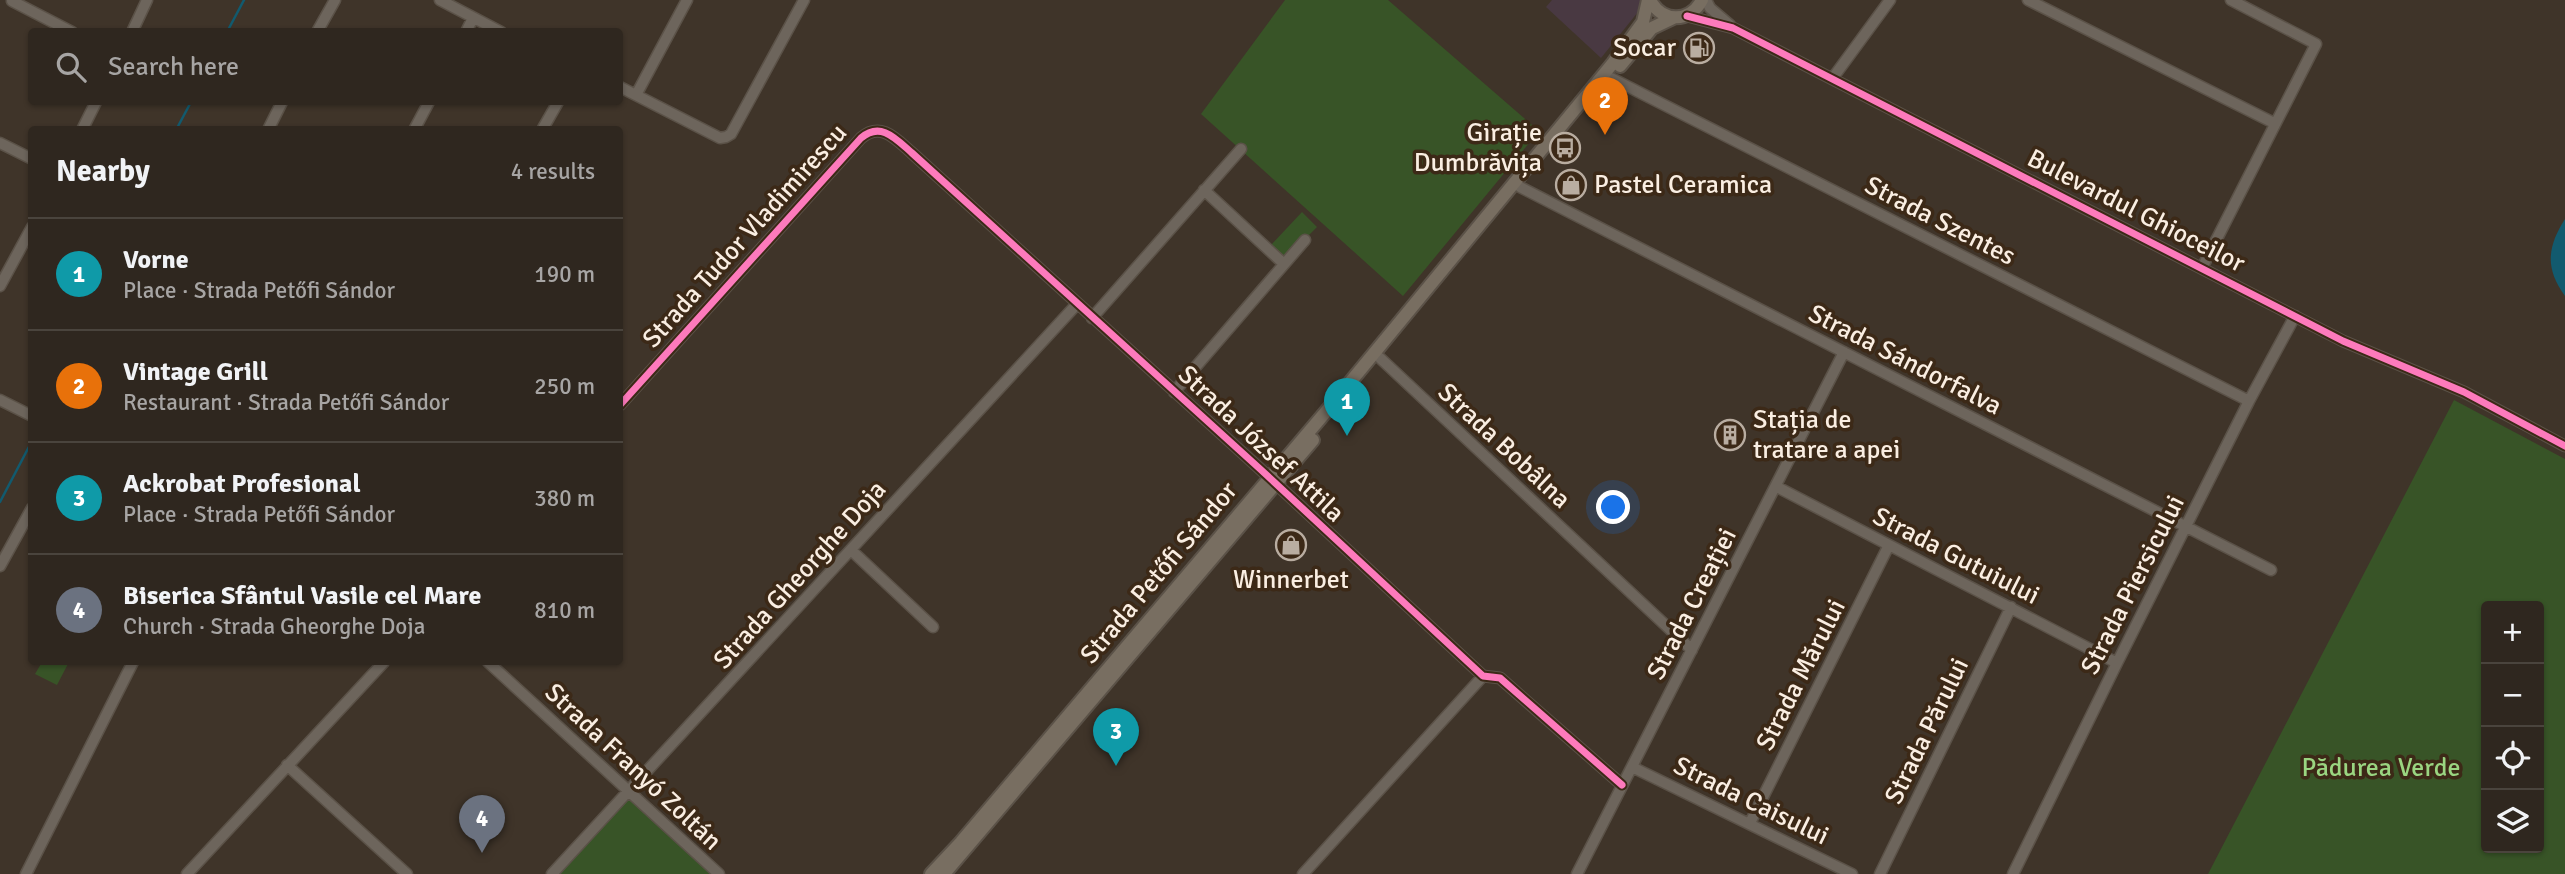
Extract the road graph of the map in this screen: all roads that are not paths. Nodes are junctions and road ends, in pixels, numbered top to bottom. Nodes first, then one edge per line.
1 (147, 0) edge
2 (335, 0) edge
3 (440, 0) edge
4 (687, 0) edge
5 (804, 0) edge
6 (1649, 0) edge
7 (1704, 0) edge
8 (1890, 0) edge
9 (2028, 0) edge
10 (2231, 0) edge
11 (12, 1) edge
12 (1687, 16) junction
13 (473, 18) junction
14 (1673, 18) junction
15 (64, 28) edge
16 (134, 28) edge
17 (319, 28) edge
18 (468, 28) edge
19 (493, 28) edge
20 (1733, 28) junction
21 (1611, 78) junction
22 (1832, 79) junction
23 (623, 88) edge
24 (636, 95) junction
25 (94, 105) edge
26 (280, 105) edge
27 (427, 105) edge
28 (556, 105) edge
29 (2274, 123) junction
30 (84, 126) edge
31 (270, 126) edge
32 (416, 126) edge
33 (544, 126) edge
34 (875, 130) joint
35 (0, 143) edge
36 (1241, 149) dead end
37 (28, 157) edge
38 (1520, 187) junction
39 (1204, 190) junction
40 (28, 234) edge
41 (1305, 240) dead end
42 (0, 257) edge
43 (12, 263) junction
44 (1284, 264) junction
45 (2202, 268) junction
46 (0, 286) edge
47 (1077, 304) junction
48 (2295, 316) junction
49 (1093, 318) junction
50 (1844, 352) junction
51 (1380, 358) junction
52 (1174, 392) junction
53 (0, 400) edge
54 (2249, 401) junction
55 (623, 402) edge
56 (28, 414) edge
57 (2565, 446) edge
58 (1272, 481) junction
59 (1777, 487) junction
60 (28, 515) edge
61 (2186, 527) junction
62 (1889, 545) junction
63 (851, 550) junction
64 (0, 566) edge
65 (2271, 570) dead end
66 (2011, 607) junction
67 (933, 627) dead end
68 (1692, 650) junction
69 (2117, 663) junction
70 (131, 665) edge
71 (381, 665) edge
72 (491, 665) edge
73 (1483, 676) junction
74 (287, 765) junction
75 (1632, 767) junction
76 (1622, 785) junction
77 (630, 792) junction
78 (1750, 823) junction
79 (26, 874) edge
80 (187, 874) edge
81 (407, 874) edge
82 (552, 874) edge
83 (719, 874) edge
84 (931, 874) edge
85 (944, 874) edge
86 (1303, 874) edge
87 (1577, 874) edge
88 (1852, 874) edge
89 (1880, 874) edge
90 (2013, 874) edge

1 - 16 street
2 - 17 street
3 - 13 street
4 - 24 street
5 - 24 street
6 - 14 main road
6 - 58 main road, Strada Petőfi Sándor
7 - 12 main road
7 - 20 street, Bulevardul Ghioceilor
8 - 22 street
9 - 29 street
10 - 29 street
11 - 15 street
12 - 14 main road
12 - 20 street, Bulevardul Ghioceilor
13 - 18 street
13 - 19 street
14 - 21 main road, Strada Petőfi Sándor
20 - 22 street, Bulevardul Ghioceilor
21 - 38 main road, Strada Petőfi Sándor
21 - 54 street, Strada Szentes
22 - 45 street, Bulevardul Ghioceilor
23 - 24 street
25 - 30 street
26 - 31 street
27 - 32 street
28 - 33 street
29 - 45 street
34 - 47 street, Strada József Attila
34 - 55 street, Strada Tudor Vladimirescu
35 - 37 street
36 - 39 street
38 - 50 street, Strada Sándorfalva
38 - 51 main road, Strada Petőfi Sándor
39 - 44 street
39 - 49 street
40 - 43 street
41 - 44 street
42 - 43 street
43 - 46 street
44 - 52 street
45 - 48 street, Bulevardul Ghioceilor
47 - 49 street, Strada József Attila
47 - 63 street, Strada Gheorghe Doja
48 - 54 street, Strada Piersicului
48 - 57 street, Bulevardul Ghioceilor
49 - 52 street, Strada József Attila
50 - 59 street, Strada Creației
50 - 61 street, Strada Sándorfalva
51 - 58 main road, Strada Petőfi Sándor
51 - 68 street, Strada Bobâlna
52 - 58 street, Strada József Attila
53 - 56 street
54 - 61 street, Strada Piersicului
58 - 73 street, Strada József Attila
58 - 84 main road, Strada Petőfi Sándor
58 - 85 main road, Strada Petőfi Sándor
59 - 62 street, Strada Gutuiului
59 - 68 street, Strada Creației
60 - 64 street
61 - 65 street, Strada Sándorfalva
61 - 69 street, Strada Piersicului
62 - 66 street, Strada Gutuiului
62 - 78 street, Strada Mărului
63 - 67 street
63 - 77 street, Strada Gheorghe Doja
66 - 69 street, Strada Gutuiului
66 - 89 street, Strada Părului
68 - 75 street, Strada Creației
69 - 90 street, Strada Piersicului
70 - 79 street
71 - 74 street
72 - 77 street, Strada Franyó Zoltán
73 - 76 street, Strada József Attila
73 - 86 street
74 - 80 street
74 - 81 street
75 - 76 street, Strada Creației
75 - 78 street, Strada Caisului
76 - 87 street, Strada Creației
77 - 82 street, Strada Gheorghe Doja
77 - 83 street, Strada Franyó Zoltán
78 - 88 street, Strada Caisului

